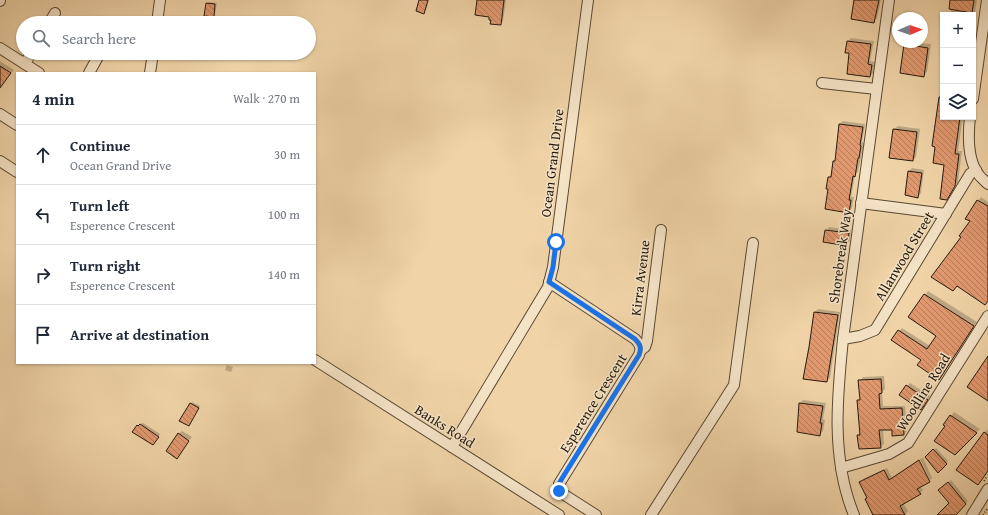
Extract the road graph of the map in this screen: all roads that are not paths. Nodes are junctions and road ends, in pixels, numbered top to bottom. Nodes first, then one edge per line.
1 (160, 0) edge
2 (588, 0) edge
3 (889, 0) edge
4 (987, 0) edge
5 (55, 13) dead end
6 (53, 16) edge
7 (158, 16) edge
8 (0, 48) edge
9 (16, 58) edge
10 (19, 60) edge
11 (27, 60) edge
12 (96, 60) edge
13 (152, 60) edge
14 (25, 64) junction
15 (37, 72) edge
16 (89, 72) edge
17 (150, 72) edge
18 (822, 83) dead end
19 (975, 84) edge
20 (876, 89) junction
21 (0, 114) edge
22 (970, 120) edge
23 (16, 124) edge
24 (0, 161) edge
25 (976, 170) junction
26 (16, 171) edge
27 (988, 184) edge
28 (861, 202) junction
29 (946, 214) junction
30 (661, 230) dead end
31 (753, 243) dead end
32 (549, 282) junction
33 (988, 316) edge
34 (843, 339) junction
35 (641, 350) junction
36 (316, 361) edge
37 (452, 447) junction
38 (841, 468) junction
39 (988, 490) edge
40 (559, 515) edge
41 (596, 515) edge
42 (651, 515) edge
43 (854, 515) edge
44 (972, 515) edge

1 - 7 street
2 - 32 street, Ocean Grand Drive
3 - 20 street, Shorebreak Way
4 - 19 street
5 - 6 street
8 - 9 street
10 - 14 street
11 - 14 street
12 - 16 street
13 - 17 street
14 - 15 street
18 - 20 street
20 - 28 street, Shorebreak Way
21 - 23 street
22 - 25 street
24 - 26 street
25 - 27 street
25 - 29 street, Allanwood Street
28 - 29 street
28 - 34 street, Shorebreak Way
29 - 34 street, Allanwood Street
30 - 35 street, Kirra Avenue
31 - 42 street
32 - 35 street, Esperence Crescent
32 - 37 street, Ocean Grand Drive
33 - 38 street, Woodline Road
34 - 38 street, Shorebreak Way
35 - 41 street, Esperence Crescent
36 - 37 street, Banks Road
37 - 40 street, Banks Road
38 - 43 street, Shorebreak Way
39 - 44 street

